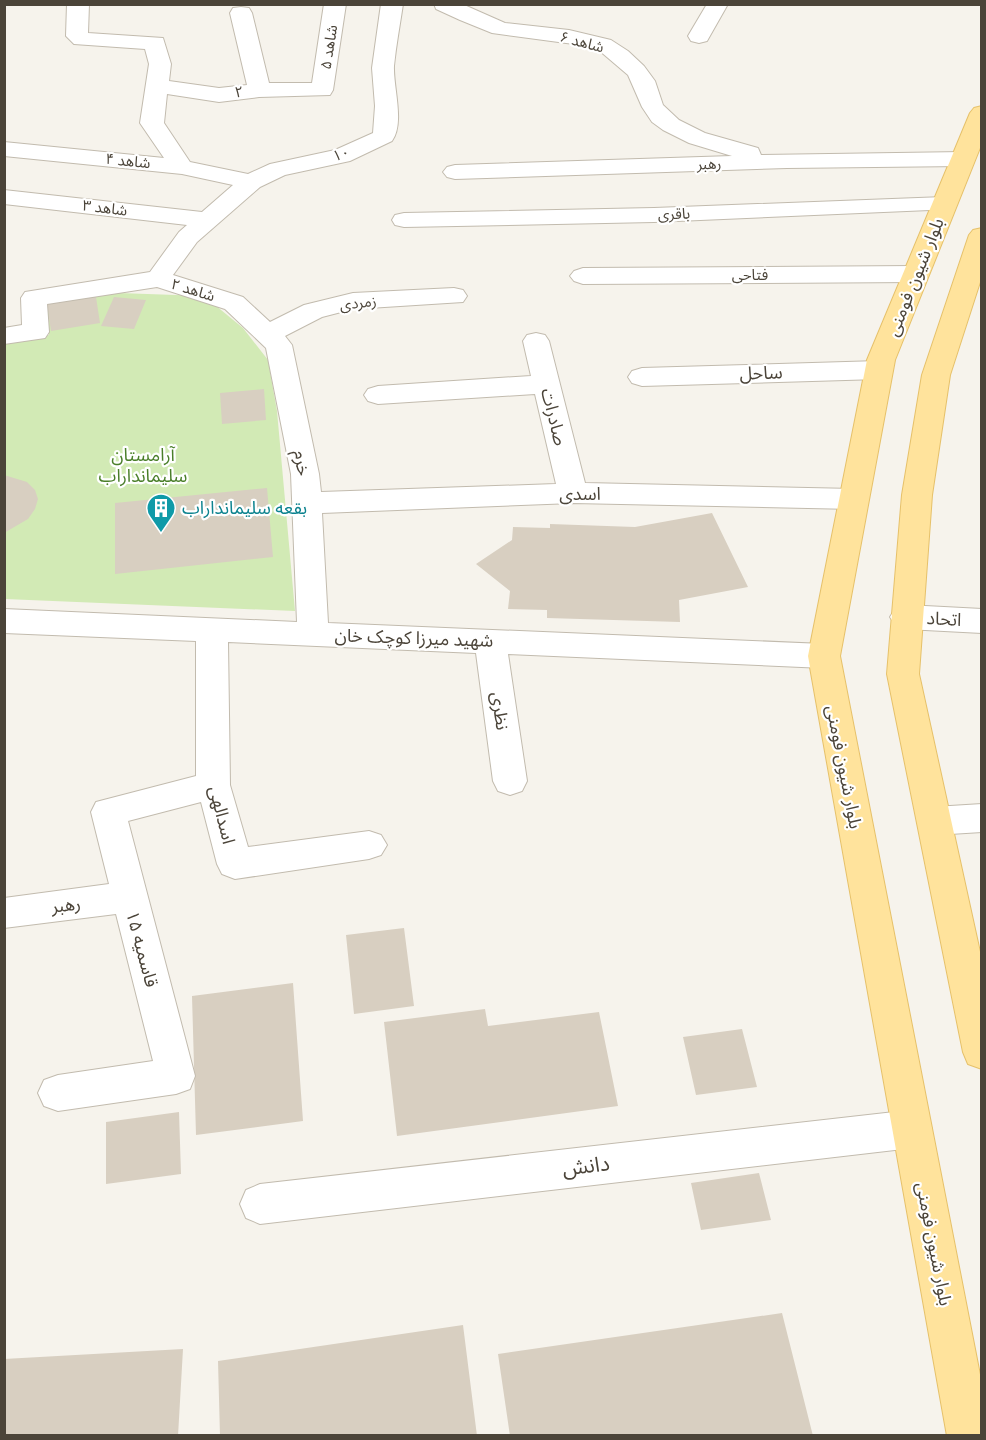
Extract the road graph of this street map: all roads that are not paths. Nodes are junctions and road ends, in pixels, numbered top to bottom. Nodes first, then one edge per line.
1 (78, 4) edge
2 (335, 4) edge
3 (392, 4) edge
4 (444, 4) edge
5 (718, 4) edge
6 (242, 13) dead end
7 (699, 36) dead end
8 (157, 86) junction
9 (259, 90) junction
10 (322, 90) joint
11 (981, 113) edge
12 (4, 149) edge
13 (963, 159) junction
14 (787, 161) junction
15 (182, 167) junction
16 (455, 172) dead end
17 (251, 182) junction
18 (4, 197) edge
19 (944, 204) junction
20 (404, 220) dead end
21 (196, 229) junction
22 (981, 235) edge
23 (916, 274) junction
24 (583, 276) dead end
25 (158, 279) junction
26 (454, 296) dead end
27 (268, 334) junction
28 (4, 336) edge
29 (536, 340) dead end
30 (879, 370) junction
31 (642, 377) dead end
32 (546, 384) junction
33 (378, 395) dead end
34 (573, 493) junction
35 (854, 499) junction
36 (306, 503) junction
37 (906, 617) junction
38 (4, 621) edge
39 (981, 621) edge
40 (212, 630) junction
41 (313, 634) junction
42 (490, 642) junction
43 (824, 656) junction
44 (510, 781) dead end
45 (213, 785) junction
46 (981, 818) edge
47 (934, 821) junction
48 (369, 844) dead end
49 (128, 897) junction
50 (4, 913) edge
51 (981, 1052) edge
52 (58, 1093) dead end
53 (912, 1129) junction
54 (260, 1204) dead end
55 (969, 1436) edge

1 - 8 street
2 - 10 street, شاهد ۵
3 - 17 street, ۱۰
4 - 14 street, شاهد ۶
5 - 7 street
6 - 9 street
8 - 9 street, ۲
8 - 15 street
9 - 10 street, ۲
11 - 13 main road, بلوار شیون فومنی
12 - 15 street, شاهد ۴
13 - 14 street, رهبر
13 - 19 main road, بلوار شیون فومنی
14 - 16 street, رهبر
15 - 17 street, شاهد ۴
17 - 21 street, ۱۰
18 - 21 street, شاهد ۳
19 - 20 street, باقری
19 - 23 main road, بلوار شیون فومنی
21 - 25 street, شاهد ۲
22 - 37 main road
23 - 24 street, فتاحی
23 - 30 main road, بلوار شیون فومنی
25 - 27 street, شاهد ۲
25 - 28 street
26 - 27 street, زمردی
27 - 36 street, خرم
29 - 32 street, صادرات
30 - 31 street, ساحل
30 - 35 main road, بلوار شیون فومنی
32 - 33 street
32 - 34 street, صادرات
34 - 35 street, اسدی
34 - 36 street, اسدی
35 - 43 main road, بلوار شیون فومنی
36 - 41 street, خرم
37 - 39 street, اتحاد
37 - 47 main road
38 - 40 street, شهید میرزا کوچک خان
40 - 41 street, شهید میرزا کوچک خان
40 - 45 street, اسدالهی
41 - 42 street, شهید میرزا کوچک خان
42 - 43 street, شهید میرزا کوچک خان
42 - 44 street, نظری
43 - 53 main road, بلوار شیون فومنی
45 - 48 street, اسدالهی
45 - 49 street, قاسمیه ۱۵
46 - 47 street
47 - 51 main road
49 - 50 street, رهبر
49 - 52 street, قاسمیه ۱۵
53 - 54 street, دانش
53 - 55 main road, بلوار شیون فومنی

